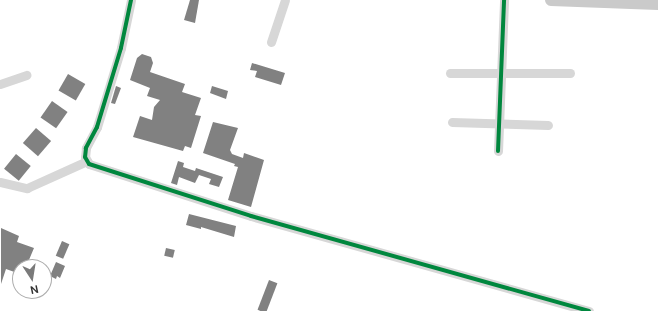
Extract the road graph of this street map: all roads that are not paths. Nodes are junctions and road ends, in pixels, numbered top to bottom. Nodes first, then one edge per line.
1 (131, 0) edge
2 (285, 0) edge
3 (504, 0) edge
4 (551, 0) edge
5 (658, 4) edge
6 (271, 42) dead end
7 (499, 72) junction
8 (450, 73) dead end
9 (570, 74) dead end
10 (26, 75) dead end
11 (0, 83) edge
12 (452, 122) dead end
13 (499, 123) junction
14 (548, 125) dead end
15 (498, 151) dead end
16 (87, 161) junction
17 (0, 182) edge
18 (589, 311) edge

1 - 16 street
2 - 6 street
3 - 7 street
4 - 5 main road
7 - 8 street
7 - 9 street
7 - 13 street
10 - 11 street
12 - 13 street
13 - 14 street
13 - 15 street
16 - 17 street
16 - 18 street

